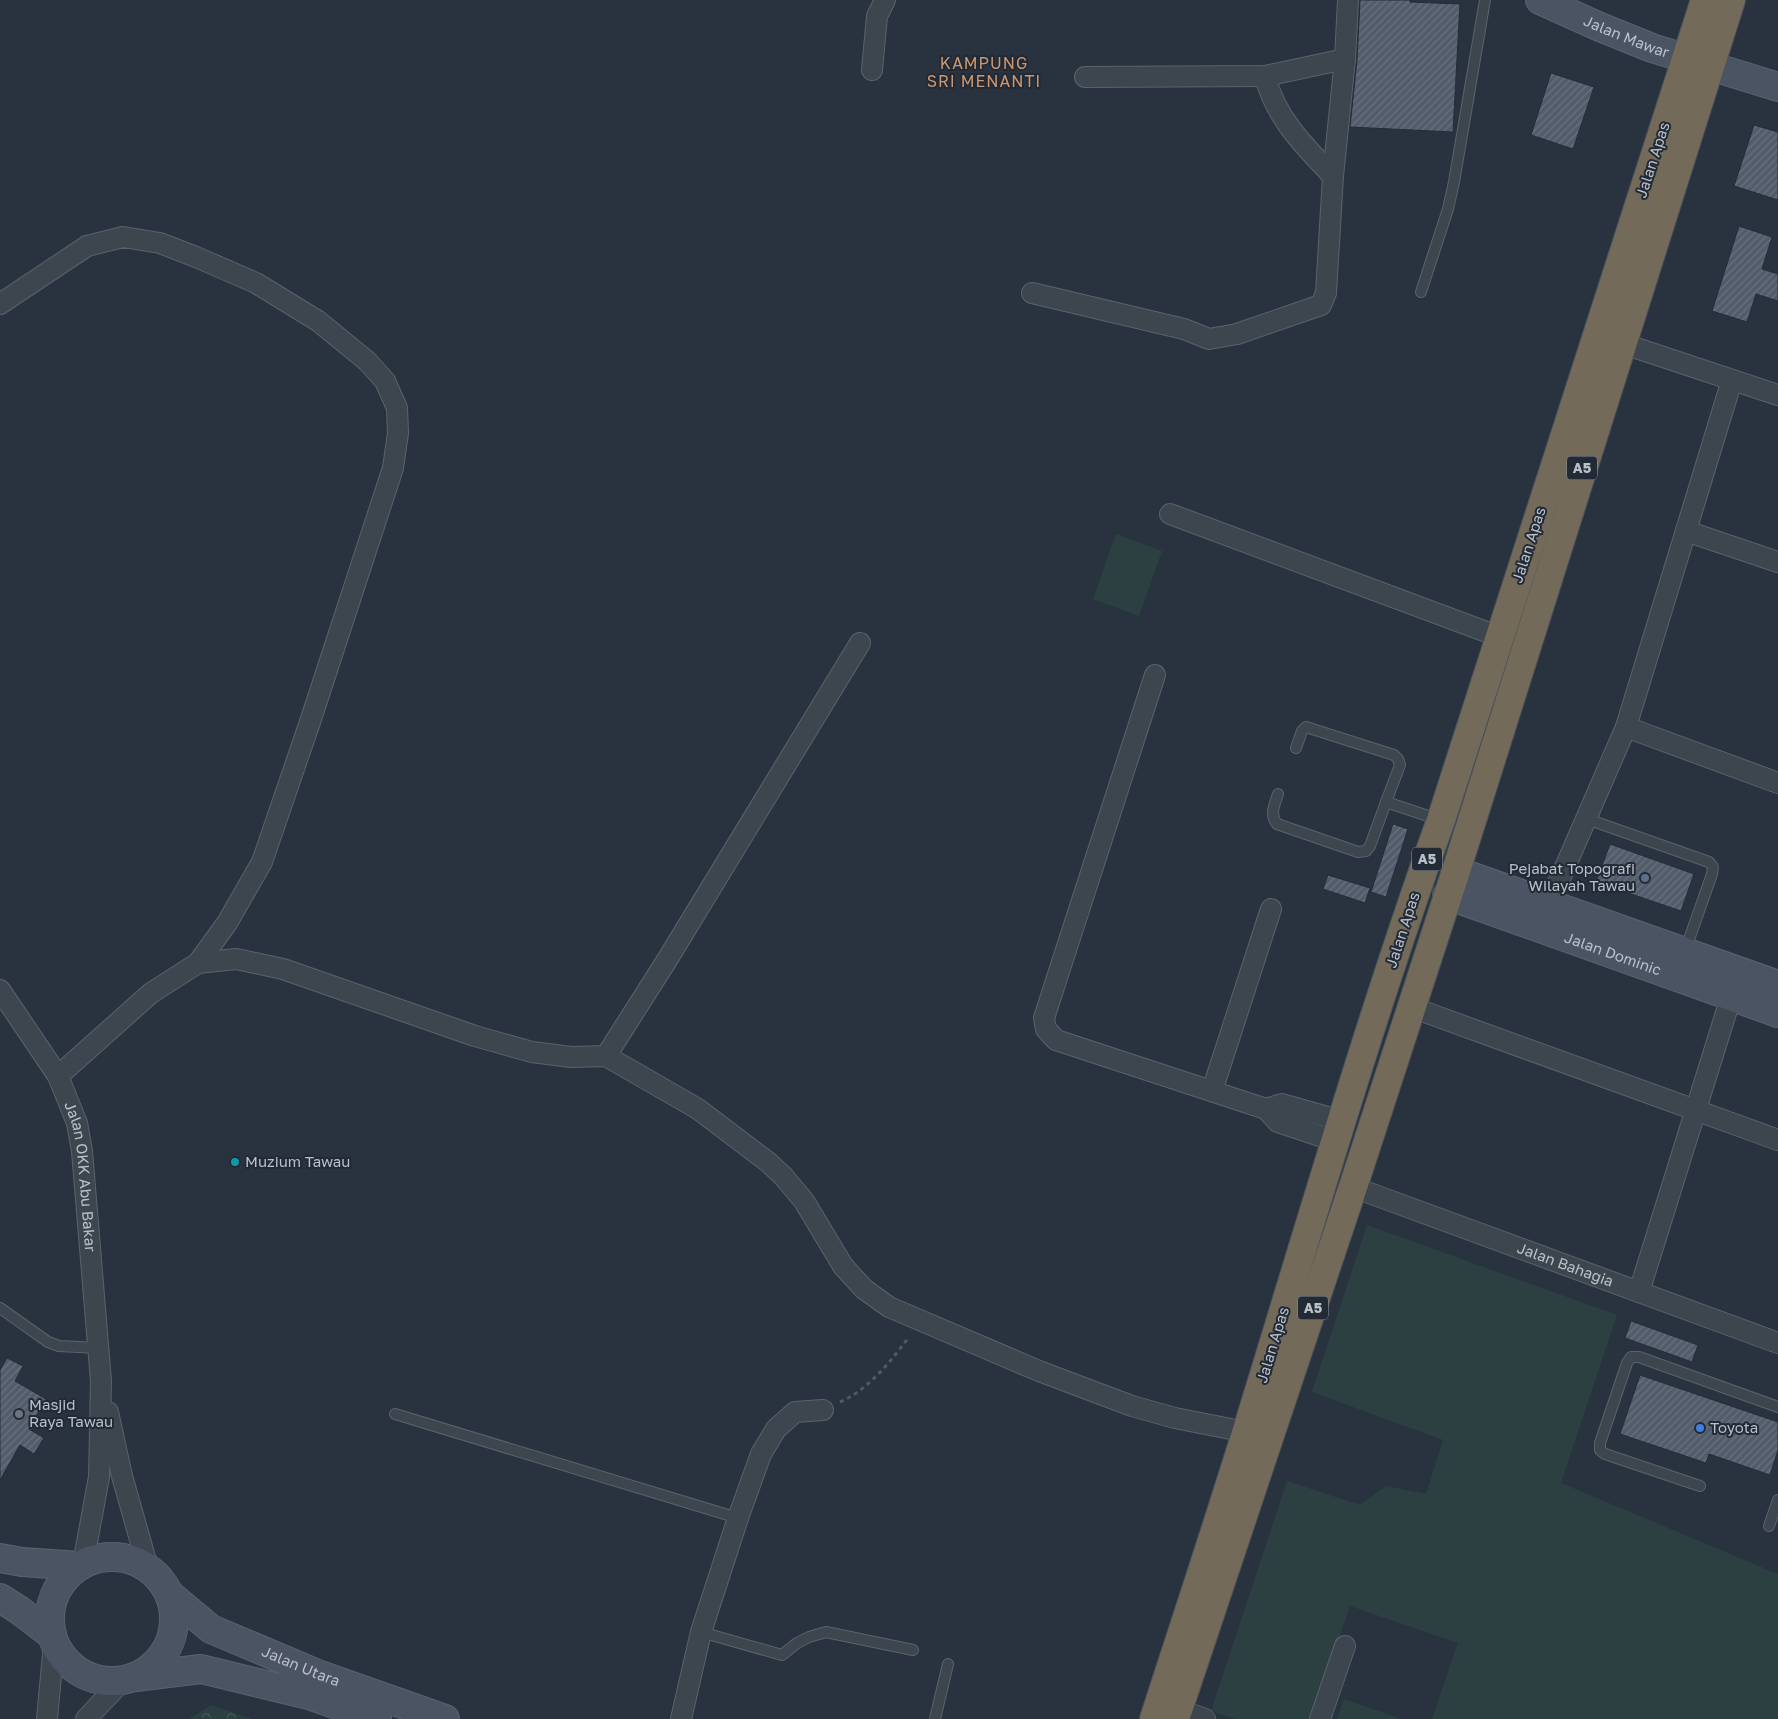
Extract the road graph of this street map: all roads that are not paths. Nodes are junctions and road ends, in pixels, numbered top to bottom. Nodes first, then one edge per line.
1 (885, 0) edge
2 (1348, 0) edge
3 (1484, 0) edge
4 (1540, 0) edge
5 (1705, 0) edge
6 (1730, 0) edge
7 (1345, 59) junction
8 (1697, 62) junction
9 (872, 70) dead end
10 (1265, 76) junction
11 (1085, 77) dead end
12 (1778, 87) edge
13 (1333, 176) junction
14 (1421, 292) dead end
15 (1032, 293) dead end
16 (0, 304) edge
17 (1622, 343) junction
18 (1732, 380) junction
19 (1778, 395) edge
20 (1170, 514) dead end
21 (1686, 531) junction
22 (1778, 562) edge
23 (1500, 637) junction
24 (860, 643) dead end
25 (1155, 675) dead end
26 (1626, 727) junction
27 (1296, 748) dead end
28 (1778, 783) edge
29 (1278, 794) dead end
30 (1386, 802) junction
31 (1587, 819) junction
32 (1441, 820) junction
33 (1451, 883) junction
34 (1413, 898) junction
35 (1549, 904) junction
36 (1271, 909) dead end
37 (1684, 952) junction
38 (198, 963) junction
39 (1735, 984) junction
40 (1778, 985) edge
41 (0, 990) edge
42 (1411, 1007) junction
43 (1778, 1013) edge
44 (606, 1056) junction
45 (58, 1076) junction
46 (1212, 1091) junction
47 (1696, 1110) junction
48 (1339, 1131) junction
49 (1778, 1140) edge
50 (1353, 1188) junction
51 (1639, 1292) junction
52 (0, 1308) edge
53 (1778, 1343) edge
54 (98, 1348) junction
55 (101, 1381) junction
56 (1778, 1407) edge
57 (823, 1410) road end
58 (395, 1414) dead end
59 (1246, 1432) junction
60 (1700, 1486) dead end
61 (1778, 1500) edge
62 (738, 1518) junction
63 (1769, 1526) dead end
64 (0, 1558) edge
65 (82, 1565) junction
66 (148, 1568) junction
67 (169, 1594) junction
68 (0, 1598) edge
69 (701, 1632) junction
70 (53, 1639) junction
71 (1345, 1646) dead end
72 (913, 1650) dead end
73 (948, 1664) dead end
74 (129, 1679) junction
75 (1169, 1716) edge
76 (47, 1719) edge
77 (86, 1719) edge
78 (377, 1719) edge
79 (444, 1719) edge
80 (681, 1719) edge
81 (935, 1719) edge
82 (1205, 1719) edge
83 (1320, 1719) edge

1 - 9 street
2 - 7 street
3 - 14 lane
4 - 8 main road, Jalan Mawar
5 - 8 highway, A5
6 - 8 highway, A5
7 - 10 street
7 - 13 street
8 - 12 main road, Jalan Mawar
8 - 17 highway, Jalan Apas / A5
8 - 23 highway, Jalan Apas / A5
10 - 11 street
10 - 13 street
13 - 15 street
16 - 38 street
17 - 18 street
17 - 33 highway, Jalan Apas / A5
18 - 19 street
18 - 21 street
20 - 23 street
21 - 22 street
21 - 26 street
23 - 32 highway, Jalan Apas / A5
24 - 44 street
25 - 46 street
26 - 28 street
26 - 31 street
27 - 30 lane
29 - 30 lane
30 - 32 lane
31 - 35 street
31 - 37 lane
32 - 34 highway, Jalan Apas / A5
33 - 34 highway
33 - 35 main road, Jalan Dominic
33 - 39 main road, Jalan Dominic
33 - 42 highway, Jalan Apas / A5
34 - 48 highway, Jalan Apas / A5
35 - 37 main road, Jalan Dominic
36 - 46 street
37 - 39 main road, Jalan Dominic
38 - 44 street
38 - 45 street
39 - 40 main road, Jalan Dominic
39 - 43 main road, Jalan Dominic
39 - 47 street
41 - 45 street, Jalan OKK Abu Bakar
42 - 47 street
42 - 50 highway, Jalan Apas / A5
44 - 59 street
45 - 54 street, Jalan OKK Abu Bakar
46 - 48 street
47 - 49 street
47 - 51 street
48 - 59 highway, Jalan Apas / A5
50 - 51 street, Jalan Bahagia
50 - 75 highway, Jalan Apas / A5
51 - 53 street, Jalan Bahagia
52 - 54 lane
54 - 55 street, Jalan OKK Abu Bakar
55 - 65 street, Jalan OKK Abu Bakar
55 - 66 street, Jalan OKK Abu Bakar
56 - 60 lane
57 - 62 street
58 - 62 lane
59 - 75 highway, Jalan Apas / A5
61 - 63 lane
62 - 69 street
64 - 65 main road
65 - 66 main road
65 - 70 main road
66 - 67 main road
67 - 74 main road
67 - 79 main road, Jalan Utara
68 - 70 main road
69 - 72 lane
69 - 80 street
70 - 74 main road
70 - 76 street
71 - 83 street
73 - 81 lane
74 - 77 street
74 - 78 main road, Jalan Utara
75 - 82 street

